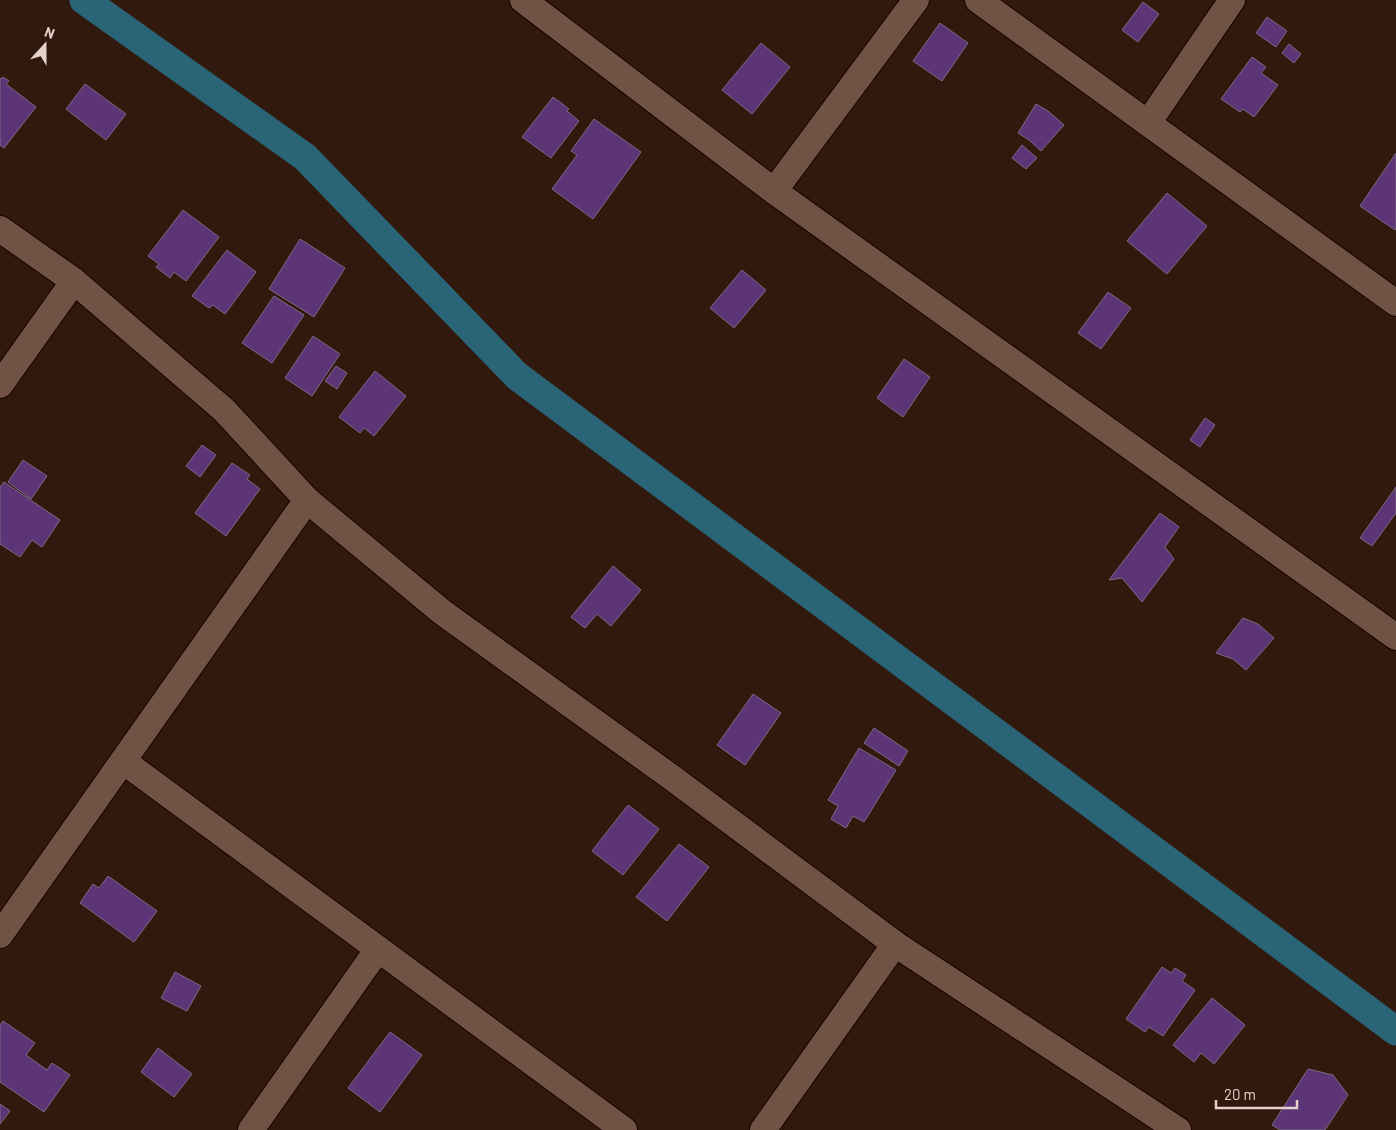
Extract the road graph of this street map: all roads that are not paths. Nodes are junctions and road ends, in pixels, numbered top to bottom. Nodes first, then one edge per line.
1 (523, 0) edge
2 (916, 0) edge
3 (978, 0) edge
4 (1232, 0) edge
5 (1148, 123) junction
6 (774, 191) junction
7 (0, 229) edge
8 (74, 281) junction
9 (1396, 303) edge
10 (0, 385) edge
11 (307, 500) junction
12 (1396, 637) edge
13 (123, 761) junction
14 (0, 935) edge
15 (895, 944) junction
16 (378, 949) junction
17 (251, 1130) edge
18 (624, 1130) edge
19 (763, 1130) edge
20 (1178, 1130) edge

1 - 6 street
2 - 6 street
3 - 5 street
4 - 5 street
5 - 9 street
6 - 12 street
7 - 8 street
8 - 10 street
8 - 11 street
11 - 13 street
11 - 15 street
13 - 14 street
13 - 16 street
15 - 19 street
15 - 20 street
16 - 17 street
16 - 18 street

